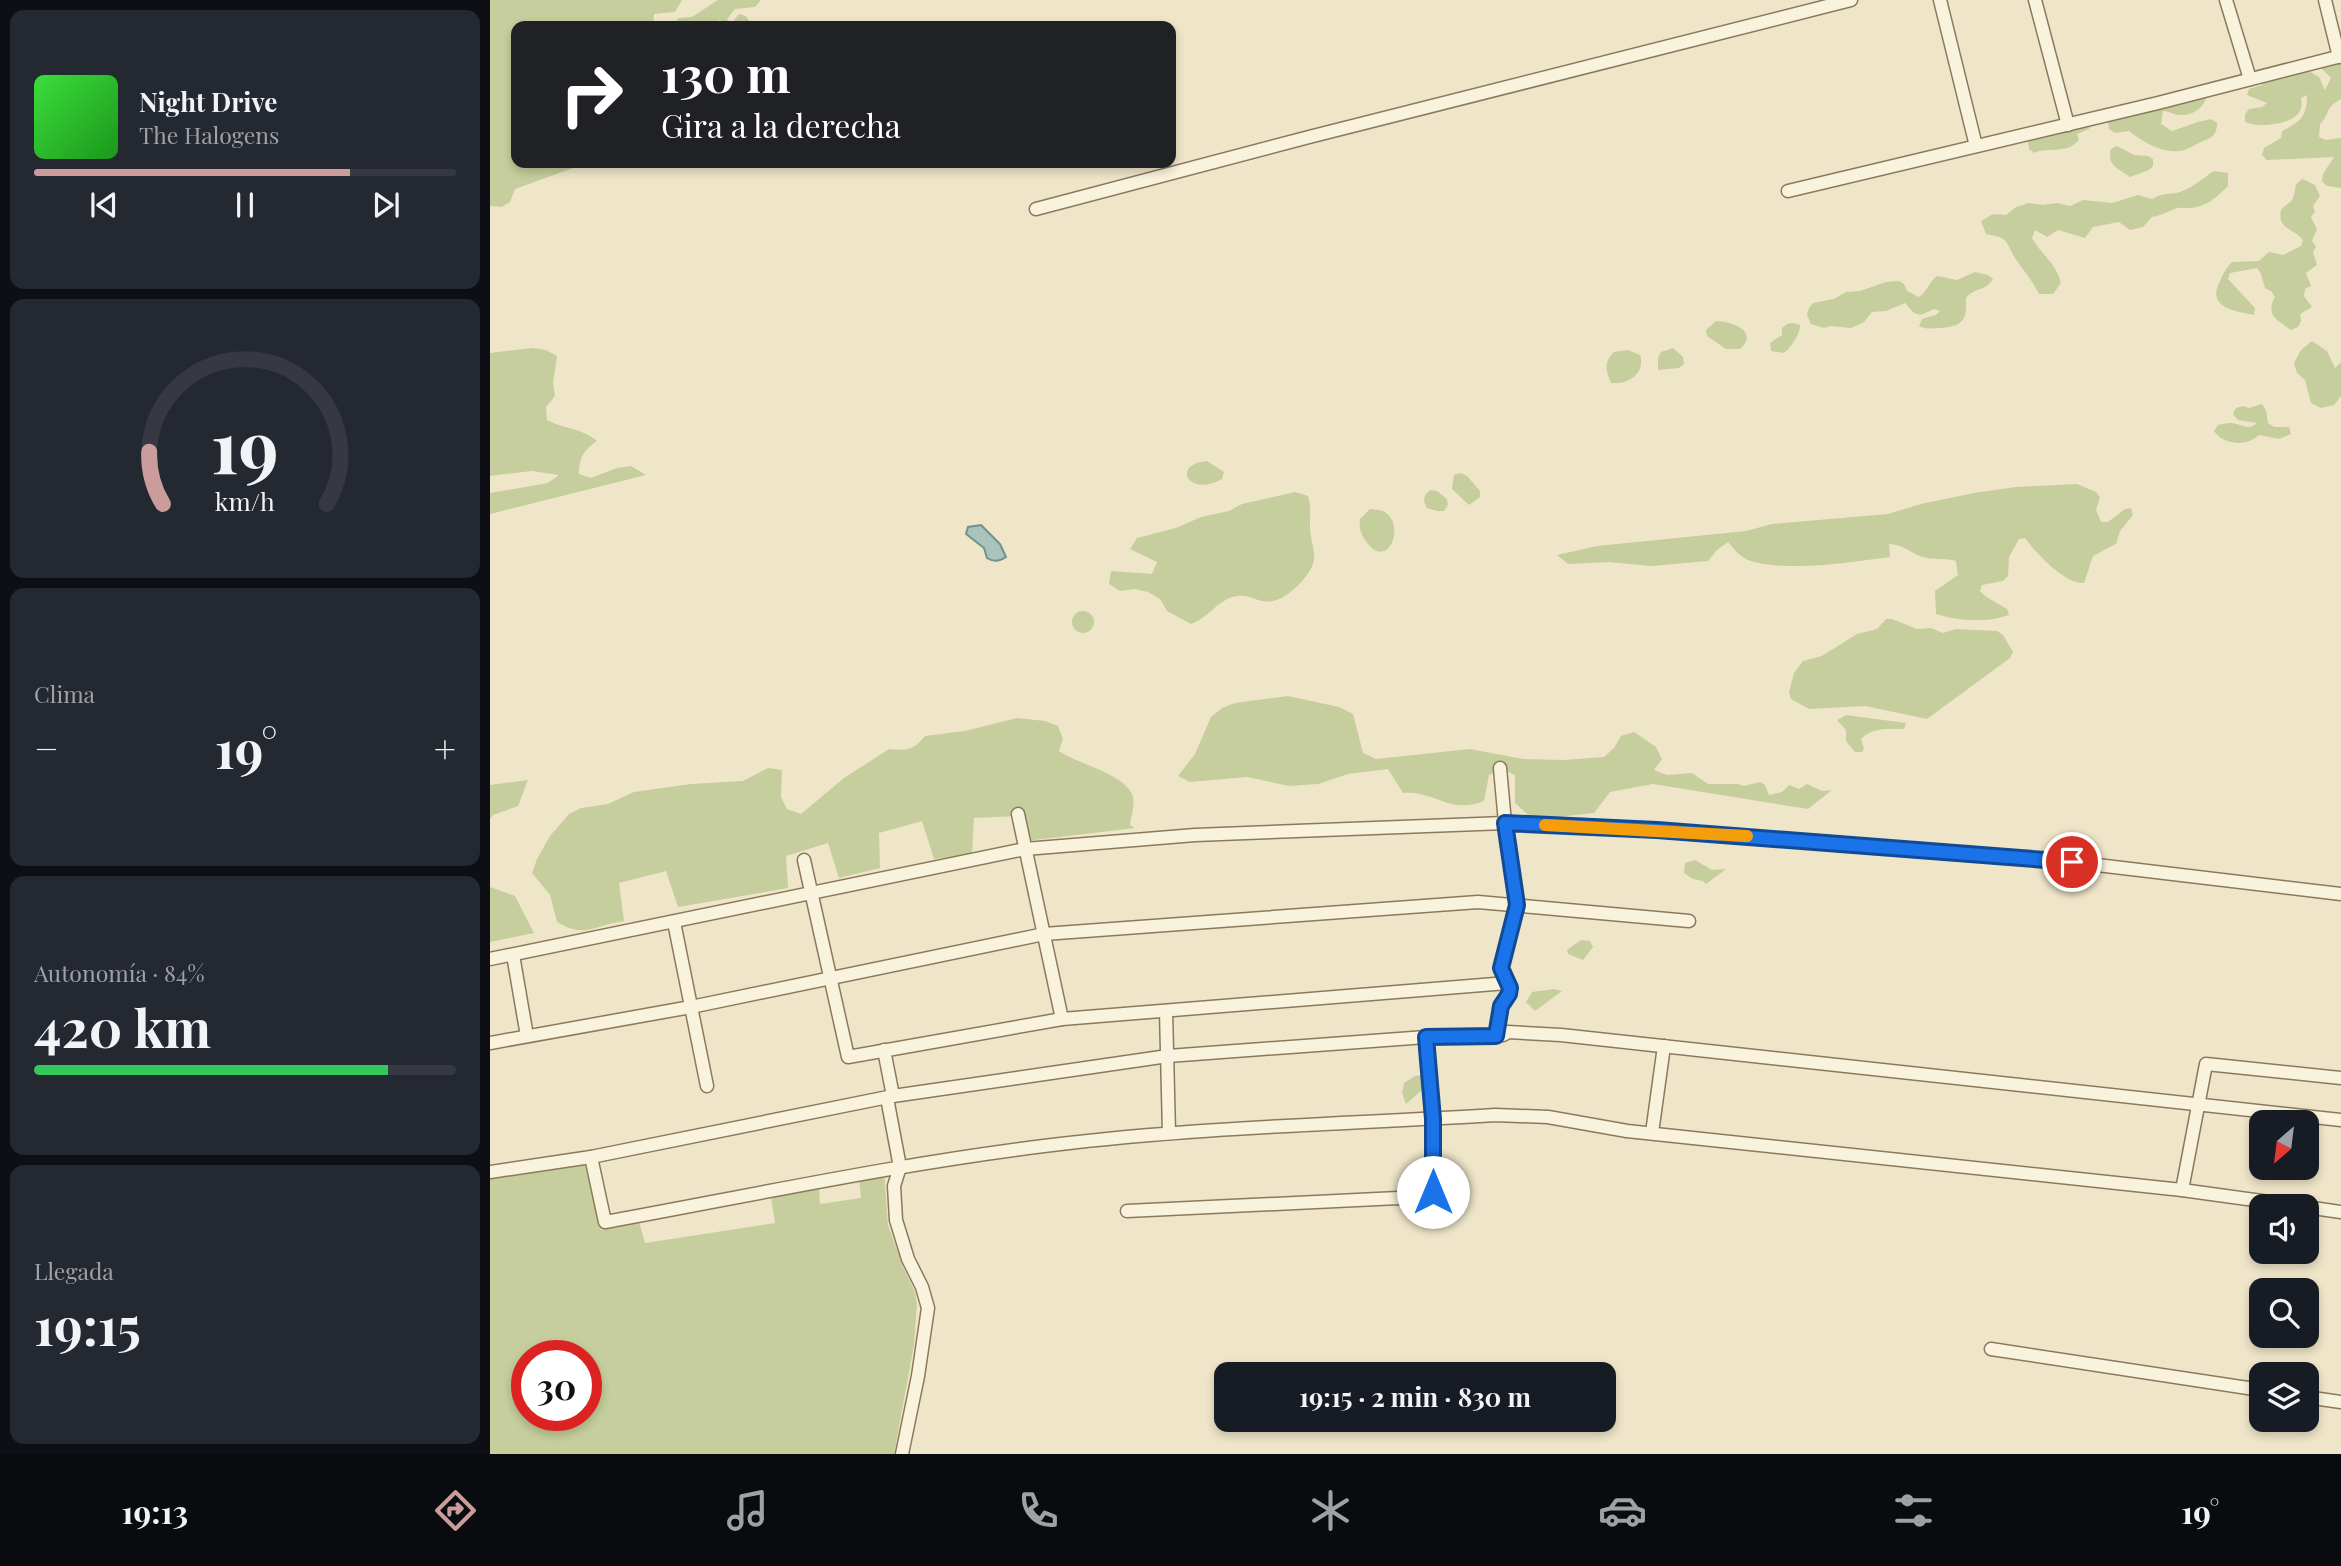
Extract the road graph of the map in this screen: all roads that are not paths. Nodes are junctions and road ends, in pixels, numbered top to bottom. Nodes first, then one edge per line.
1 (1851, 0) edge
2 (1940, 0) edge
3 (2035, 0) edge
4 (2226, 0) edge
5 (2325, 0) edge
6 (2340, 56) edge
7 (2250, 79) junction
8 (2068, 125) junction
9 (1976, 146) junction
10 (1788, 191) dead end
11 (1036, 209) dead end
12 (1500, 768) dead end
13 (1017, 814) dead end
14 (1505, 823) junction
15 (1026, 849) junction
16 (804, 860) dead end
17 (811, 894) junction
18 (2341, 894) edge
19 (1517, 905) junction
20 (1689, 920) dead end
21 (674, 922) junction
22 (1044, 934) junction
23 (513, 955) junction
24 (490, 959) edge
25 (831, 979) junction
26 (1507, 983) junction
27 (691, 1007) junction
28 (1166, 1011) junction
29 (1062, 1019) junction
30 (527, 1036) junction
31 (1500, 1036) junction
32 (1426, 1037) junction
33 (490, 1043) edge
34 (1664, 1049) junction
35 (884, 1050) junction
36 (1168, 1056) junction
37 (2341, 1078) edge
38 (707, 1086) dead end
39 (890, 1097) junction
40 (2198, 1107) junction
41 (2249, 1114) edge
42 (1433, 1119) junction
43 (2341, 1120) edge
44 (2319, 1124) edge
45 (2341, 1126) edge
46 (1169, 1133) junction
47 (1653, 1133) junction
48 (591, 1157) junction
49 (900, 1167) junction
50 (490, 1172) edge
51 (2182, 1190) junction
52 (2249, 1199) edge
53 (2319, 1209) edge
54 (1127, 1211) dead end
55 (2341, 1212) edge
56 (1992, 1349) dead end
57 (2249, 1388) edge
58 (2319, 1399) edge
59 (2341, 1402) edge
60 (902, 1454) edge

1 - 11 street
2 - 9 street
3 - 8 street
4 - 7 street
5 - 6 street
6 - 7 street
7 - 8 street
8 - 9 street
9 - 10 street
12 - 14 street
13 - 15 street
14 - 15 street
14 - 18 street
14 - 19 street
15 - 17 street
15 - 22 street
16 - 17 street
17 - 21 street
17 - 25 street
19 - 20 street
19 - 22 street
19 - 26 street
21 - 23 street
21 - 27 street
22 - 25 street
22 - 29 street
23 - 24 street
23 - 30 street
25 - 27 street
25 - 35 street
26 - 28 street
26 - 31 street
27 - 30 street
27 - 38 street
28 - 29 street
28 - 36 street
29 - 35 street
30 - 33 street
31 - 32 street
31 - 34 street
32 - 36 street
32 - 42 street
34 - 40 street
34 - 47 street
35 - 39 street
36 - 39 street
36 - 46 street
37 - 40 street
39 - 48 street
39 - 49 street
40 - 41 street
40 - 43 street
40 - 51 street
42 - 46 street
42 - 47 street
42 - 54 street
44 - 45 street
46 - 49 street
47 - 51 street
48 - 49 street
48 - 50 street
49 - 60 street
51 - 52 street
53 - 55 street
56 - 57 street
58 - 59 street

